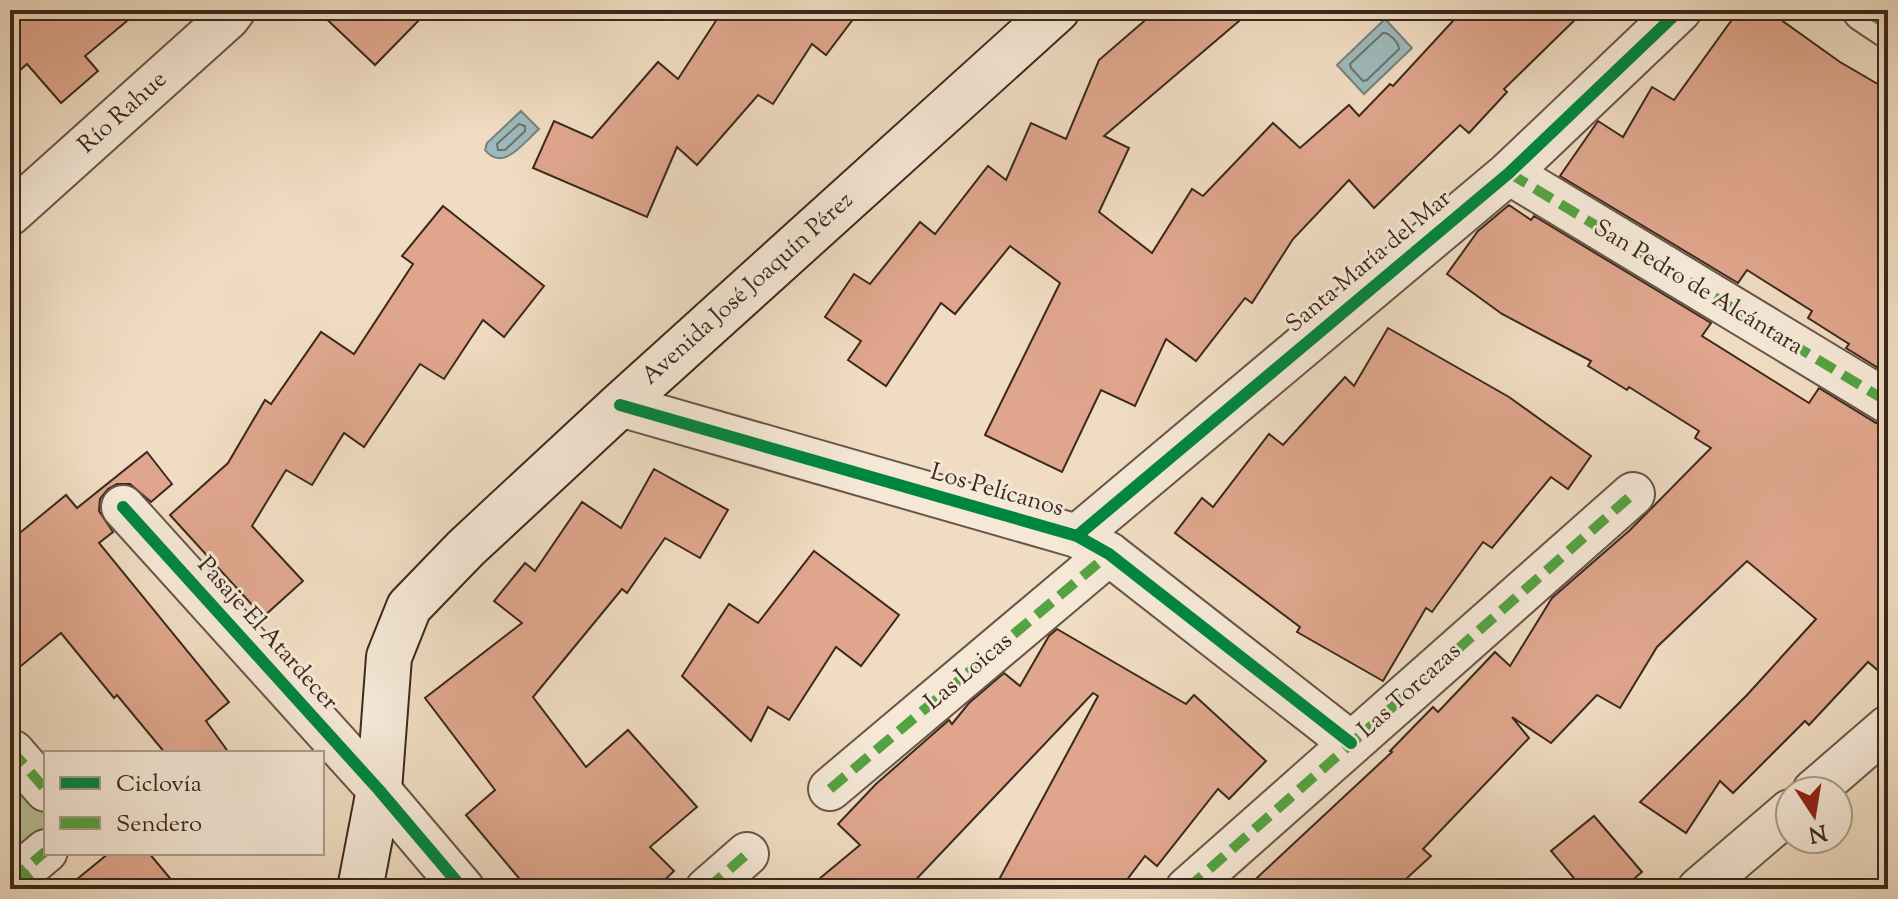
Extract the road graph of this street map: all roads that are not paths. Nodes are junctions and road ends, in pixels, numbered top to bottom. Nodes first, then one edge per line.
1 (1057, 10) edge
2 (1680, 10) edge
3 (1864, 10) edge
4 (228, 13) edge
5 (1888, 26) edge
6 (1509, 173) junction
7 (10, 214) edge
8 (1888, 402) edge
9 (620, 405) junction
10 (1633, 494) dead end
11 (123, 507) dead end
12 (1093, 545) junction
13 (1888, 727) edge
14 (1351, 743) junction
15 (10, 754) edge
16 (1832, 775) edge
17 (44, 788) edge
18 (830, 789) dead end
19 (379, 790) junction
20 (1774, 825) edge
21 (747, 854) dead end
22 (360, 889) edge
23 (463, 889) edge
24 (707, 889) edge
25 (1187, 889) edge
26 (1699, 889) edge

1 - 9 main road, Avenida José Joaquín Pérez
2 - 6 street, Santa María del Mar
3 - 5 street
4 - 7 street, Río Rahue
6 - 8 street, San Pedro de Alcántara
6 - 12 street, Santa María del Mar
9 - 12 street, Los Pelícanos
9 - 19 main road, Avenida José Joaquín Pérez
10 - 14 street, Las Torcazas
11 - 19 street, Pasaje El Atardecer
12 - 14 street, Los Pelícanos
12 - 18 street, Las Loicas
13 - 16 street
14 - 25 street, Las Torcazas
15 - 17 street
19 - 22 main road, Avenida José Joaquín Pérez
19 - 23 street, Pasaje El Atardecer
20 - 26 street
21 - 24 street

